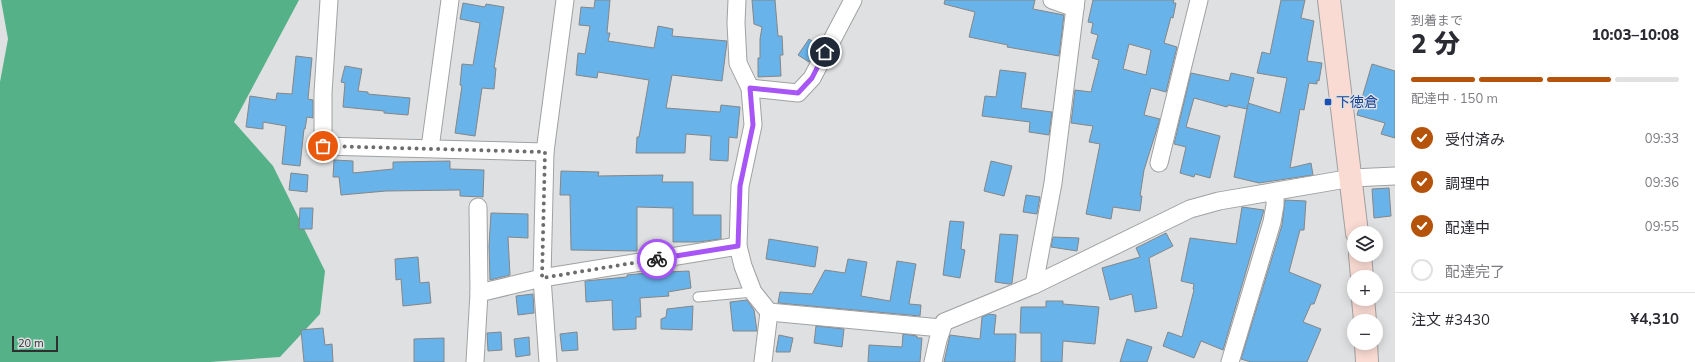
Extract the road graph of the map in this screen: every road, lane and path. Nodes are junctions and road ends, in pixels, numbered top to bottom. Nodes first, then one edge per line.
1 (329, 0) edge
2 (450, 0) edge
3 (565, 0) edge
4 (737, 0) edge
5 (853, 0) edge
6 (1052, 0) edge
7 (1199, 0) edge
8 (1329, 0) edge
9 (1076, 4) edge
10 (750, 88) junction
11 (430, 148) junction
12 (545, 152) junction
13 (1158, 163) dead end
14 (1395, 176) edge
15 (1352, 178) junction
16 (1275, 192) junction
17 (478, 207) dead end
18 (1356, 226) edge
19 (738, 246) junction
20 (542, 278) junction
21 (1034, 285) junction
22 (754, 292) junction
23 (479, 293) junction
24 (698, 297) dead end
25 (769, 312) junction
26 (942, 328) junction
27 (1366, 350) edge
28 (475, 362) edge
29 (548, 362) edge
30 (763, 362) edge
31 (933, 362) edge
32 (1230, 362) edge
33 (1367, 362) edge

1 - 11 street
2 - 11 street
3 - 12 street
4 - 10 street
5 - 10 street
6 - 9 street
7 - 13 street
8 - 15 main road
9 - 21 street
10 - 19 street
11 - 12 street
12 - 20 street
14 - 15 street
15 - 16 street
15 - 18 main road
16 - 21 street
16 - 32 street
17 - 23 street
19 - 20 street
19 - 22 street
20 - 23 street
20 - 29 street
21 - 26 street
22 - 24 lane
22 - 25 street
23 - 28 street
25 - 26 street
25 - 30 street
26 - 31 street
27 - 33 main road

